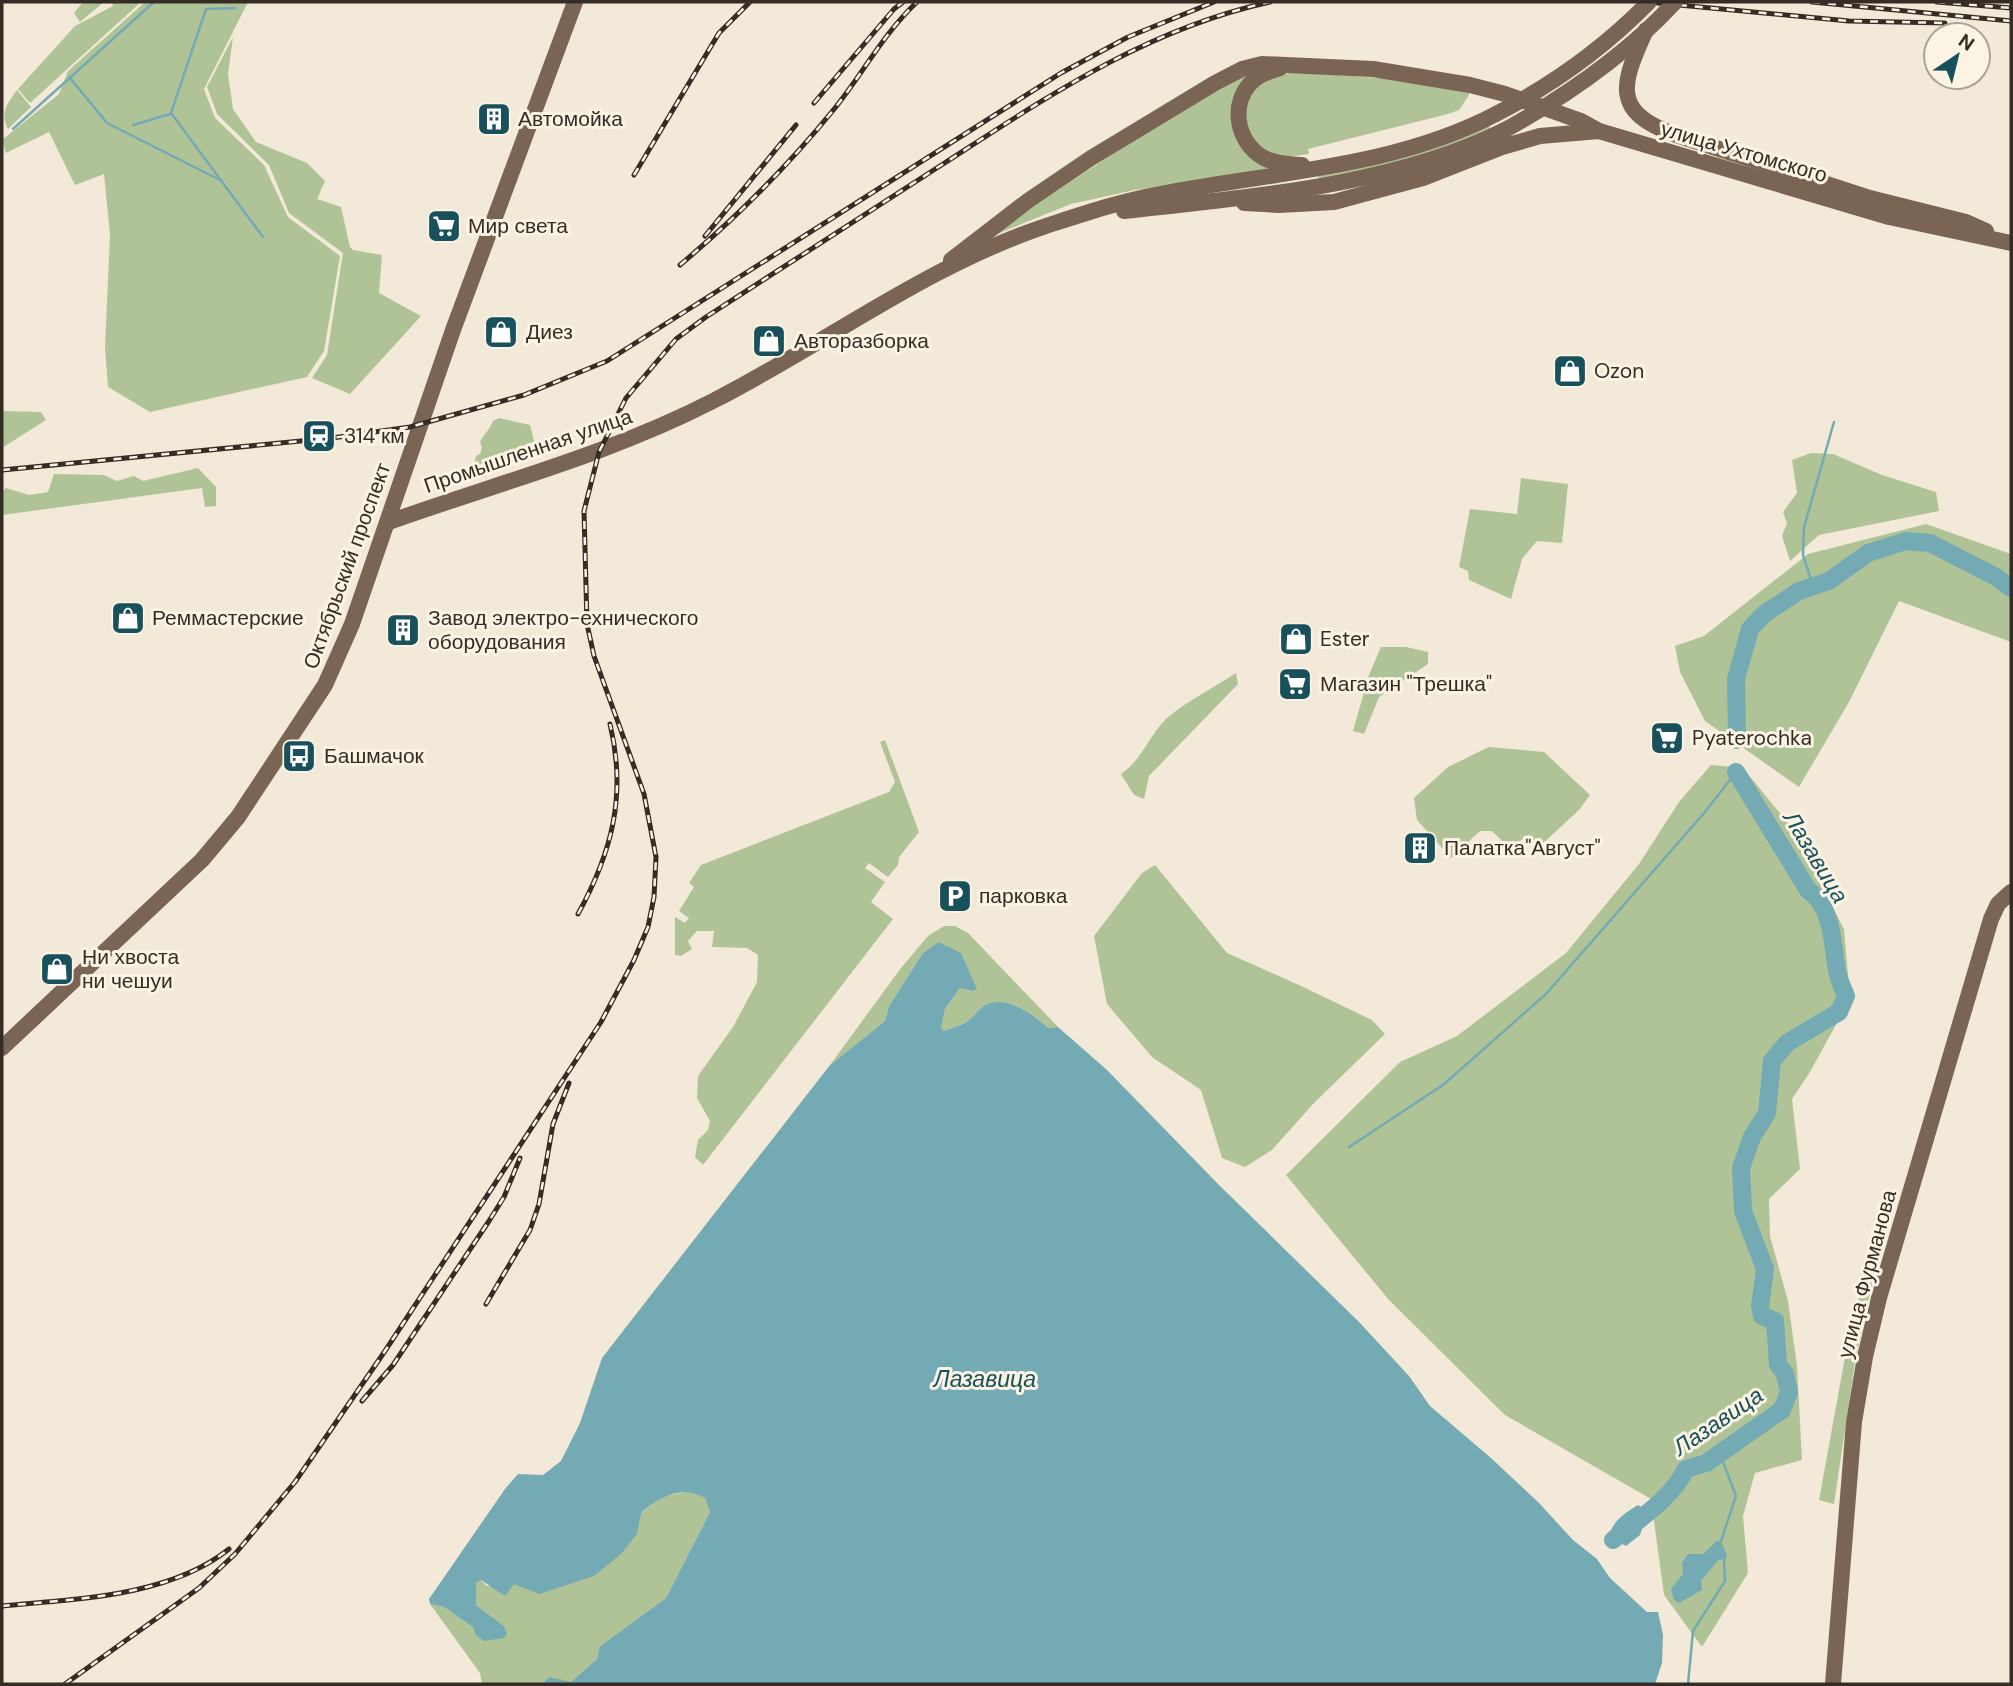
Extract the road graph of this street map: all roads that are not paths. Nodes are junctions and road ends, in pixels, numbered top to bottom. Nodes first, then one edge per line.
1 (575, 2) edge
2 (1649, 2) edge
3 (1675, 2) edge
4 (1646, 30) junction
5 (1299, 65) junction
6 (1599, 131) junction
7 (1325, 167) junction
8 (1210, 200) junction
9 (1080, 216) junction
10 (2010, 243) edge
11 (936, 273) junction
12 (389, 522) junction
13 (2011, 892) edge
14 (2, 1048) edge
15 (1833, 1684) edge

1 - 12 main road, Октябрьский проспект
2 - 7 main road, bridge
3 - 4 main road, bridge
4 - 8 main road, bridge
4 - 10 main road
5 - 6 main road, улица Ухтомского
5 - 7 main road
5 - 11 main road
6 - 8 main road
6 - 10 main road, улица Ухтомского
7 - 9 main road
8 - 9 main road
9 - 11 main road
11 - 12 main road, Промышленная улица
12 - 14 main road, Октябрьский проспект
13 - 15 main road, улица Фурманова

